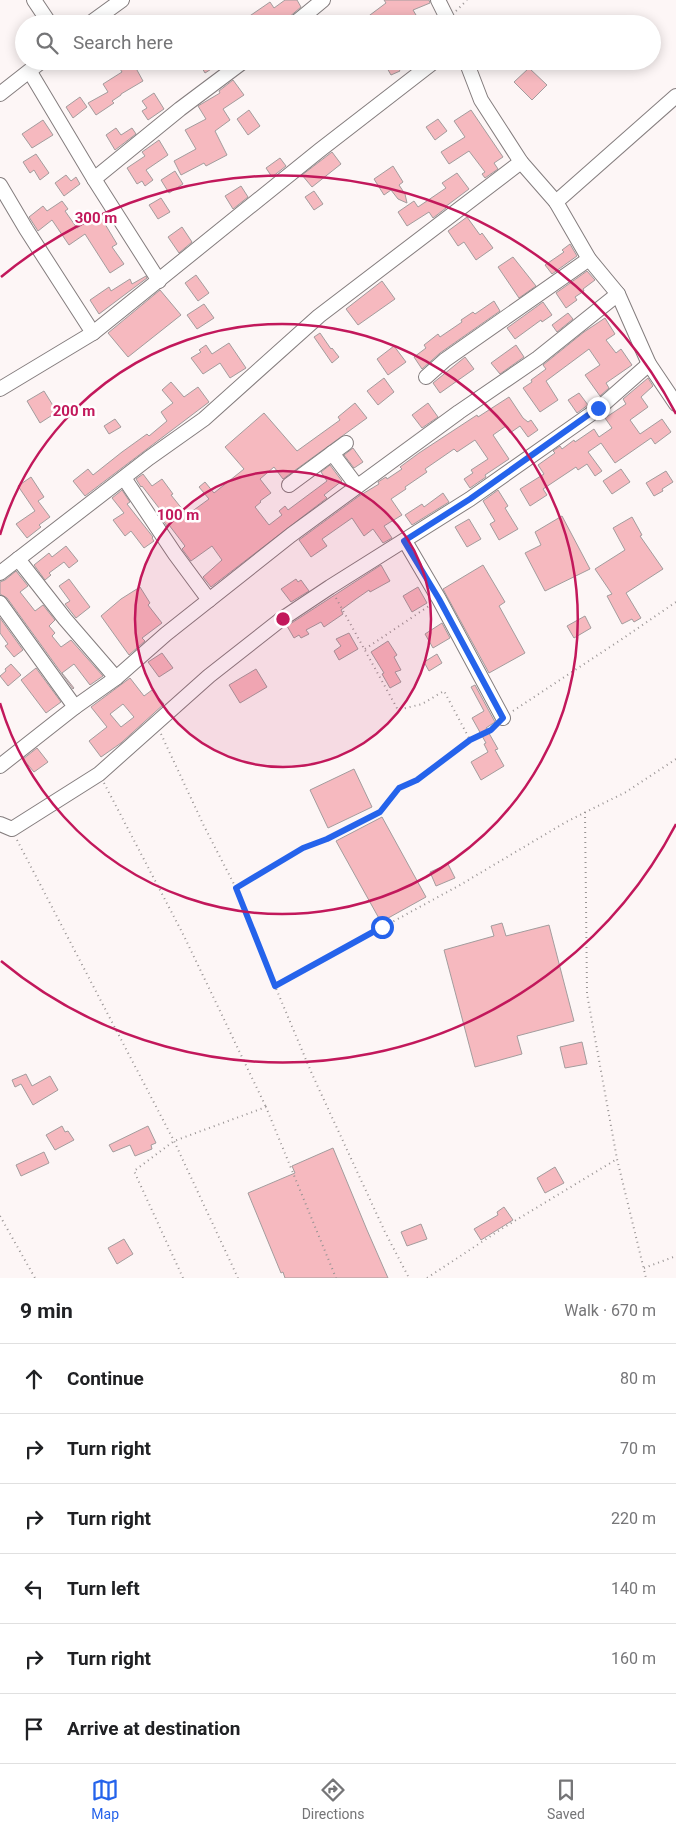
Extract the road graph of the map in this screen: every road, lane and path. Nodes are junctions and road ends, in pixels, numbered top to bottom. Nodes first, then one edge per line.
1 (34, 0) edge
2 (122, 0) edge
3 (324, 0) edge
4 (438, 0) edge
5 (467, 0) edge
6 (44, 15) edge
7 (101, 15) edge
8 (305, 15) edge
9 (446, 15) edge
10 (454, 15) edge
11 (232, 70) edge
12 (424, 70) edge
13 (470, 70) edge
14 (30, 72) joint
15 (0, 94) edge
16 (676, 96) edge
17 (520, 162) junction
18 (94, 179) junction
19 (0, 185) edge
20 (556, 202) junction
21 (590, 259) junction
22 (159, 281) junction
23 (618, 294) junction
24 (93, 333) junction
25 (649, 364) junction
26 (426, 377) dead end
27 (0, 389) edge
28 (676, 404) edge
29 (346, 442) dead end
30 (332, 453) junction
31 (124, 478) junction
32 (289, 485) dead end
33 (357, 486) junction
34 (404, 541) junction
35 (18, 559) junction
36 (0, 573) edge
37 (330, 587) junction
38 (439, 599) junction
39 (209, 600) junction
40 (676, 602) edge
41 (0, 603) edge
42 (365, 649) junction
43 (116, 678) junction
44 (75, 707) junction
45 (503, 718) junction
46 (156, 723) junction
47 (470, 740) junction
48 (676, 759) edge
49 (0, 766) edge
50 (100, 774) junction
51 (585, 812) junction
52 (6, 826) edge
53 (236, 888) junction
54 (275, 986) junction
55 (266, 1107) junction
56 (174, 1141) junction
57 (617, 1159) junction
58 (0, 1216) edge
59 (676, 1256) edge
60 (644, 1268) junction
61 (35, 1278) edge
62 (183, 1278) edge
63 (238, 1278) edge
64 (336, 1278) edge
65 (409, 1278) edge
66 (427, 1278) edge
67 (646, 1278) edge

1 - 6 street
2 - 7 street
3 - 8 street
4 - 9 street
5 - 10 path
11 - 18 street
12 - 22 street
13 - 17 street
14 - 15 street
14 - 18 street
16 - 20 street
17 - 20 street
17 - 31 street
18 - 22 street
19 - 24 street
20 - 21 street
21 - 23 street
21 - 26 street
22 - 24 street
23 - 25 street
23 - 33 street
24 - 27 street
25 - 28 street
25 - 34 street
29 - 30 street
30 - 32 street
30 - 33 street
31 - 35 street
31 - 39 street
33 - 39 street
34 - 37 street
34 - 38 street
35 - 36 street
35 - 43 street
37 - 42 path
37 - 46 street
38 - 42 path
38 - 45 street
39 - 43 street
40 - 45 path
41 - 44 street
42 - 47 path
43 - 44 street
44 - 49 street
45 - 47 path
46 - 50 street
46 - 53 path
47 - 53 path
48 - 51 path
50 - 52 street
50 - 55 path
51 - 54 path
51 - 57 path
52 - 56 path
53 - 54 path
54 - 65 path
55 - 56 path
55 - 64 path
56 - 62 path
56 - 63 path
57 - 60 path
57 - 66 path
58 - 61 path
59 - 60 path
60 - 67 path

